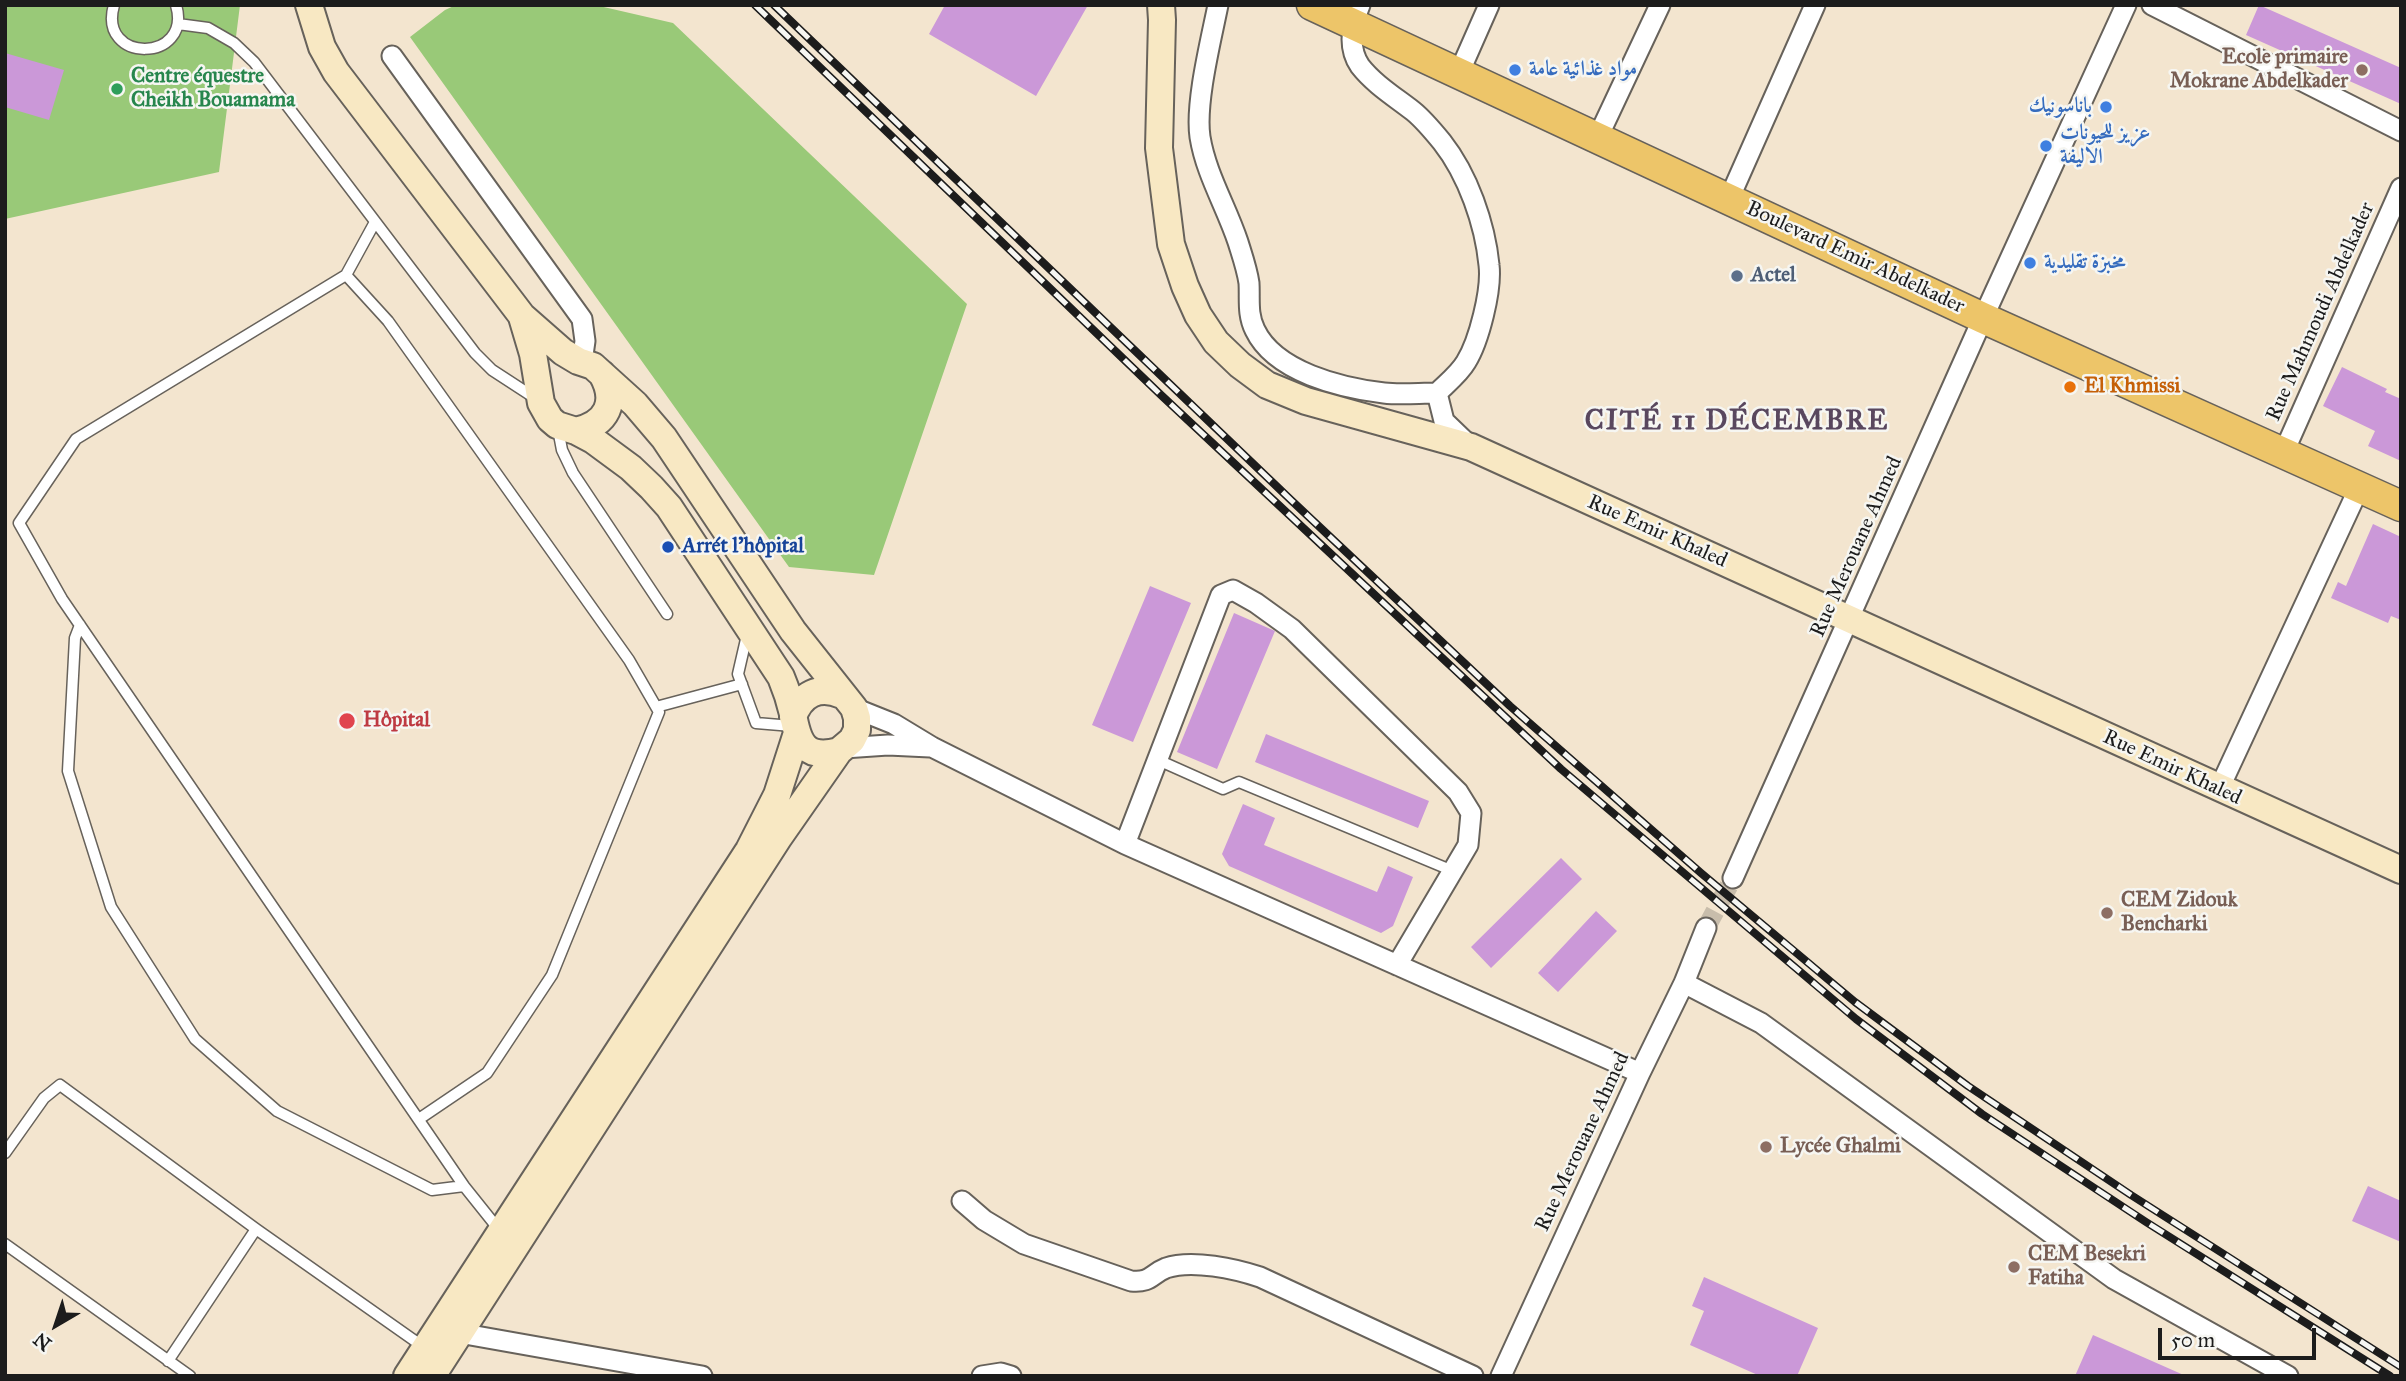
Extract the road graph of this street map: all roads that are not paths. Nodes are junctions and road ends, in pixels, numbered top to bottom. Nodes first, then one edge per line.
1 (114, 5) edge
2 (176, 5) edge
3 (309, 5) edge
4 (1218, 5) edge
5 (1312, 5) edge
6 (1489, 5) edge
7 (1660, 5) edge
8 (1815, 5) edge
9 (2126, 5) edge
10 (2152, 5) edge
11 (1161, 9) edge
12 (1356, 15) edge
13 (178, 24) junction
14 (392, 56) dead end
15 (1459, 73) junction
16 (2401, 131) edge
17 (1598, 139) junction
18 (2401, 188) edge
19 (1729, 199) junction
20 (375, 222) junction
21 (346, 275) junction
22 (522, 316) junction
23 (1983, 318) junction
24 (587, 366) junction
25 (1437, 393) junction
26 (541, 397) junction
27 (566, 428) junction
28 (1471, 447) junction
29 (2283, 454) junction
30 (2359, 488) junction
31 (2401, 506) edge
32 (667, 614) dead end
33 (1850, 619) junction
34 (79, 625) junction
35 (749, 627) junction
36 (742, 684) junction
37 (848, 701) junction
38 (656, 706) junction
39 (794, 726) junction
40 (932, 747) junction
41 (841, 750) junction
42 (1158, 760) junction
43 (2219, 789) junction
44 (1125, 844) junction
45 (2401, 870) edge
46 (1453, 871) junction
47 (1733, 878) tunnel mouth
48 (1706, 928) tunnel mouth
49 (1397, 965) junction
50 (1684, 982) junction
51 (1640, 1073) junction
52 (419, 1119) junction
53 (5, 1153) edge
54 (464, 1186) junction
55 (962, 1201) dead end
56 (256, 1229) junction
57 (501, 1232) junction
58 (5, 1244) edge
59 (459, 1333) junction
60 (425, 1348) junction
61 (168, 1361) junction
62 (190, 1376) edge
63 (407, 1376) edge
64 (432, 1376) edge
65 (702, 1376) edge
66 (982, 1376) edge
67 (1011, 1376) edge
68 (1473, 1376) edge
69 (1500, 1376) edge
70 (2288, 1376) edge

1 - 13 lane
2 - 13 lane
3 - 22 street
4 - 25 street
5 - 12 main road, Boulevard Emir Abdelkader
6 - 15 street
7 - 17 street
8 - 19 street
9 - 23 street, Rue Merouane Ahmed
10 - 16 street
11 - 28 street, Rue Emir Khaled
12 - 15 main road, Boulevard Emir Abdelkader
12 - 25 street
13 - 20 lane
14 - 24 street
15 - 17 main road, Boulevard Emir Abdelkader
17 - 19 main road, Boulevard Emir Abdelkader
18 - 29 street, Rue Mahmoudi Abdelkader
19 - 23 main road, Boulevard Emir Abdelkader
20 - 21 lane
20 - 26 lane
21 - 34 lane
21 - 38 lane
22 - 24 street
22 - 26 street
23 - 29 main road, Boulevard Emir Abdelkader
23 - 33 street, Rue Merouane Ahmed
24 - 26 street
24 - 27 street
24 - 37 street
25 - 28 street
26 - 27 street
27 - 32 lane
27 - 35 street
28 - 33 street, Rue Emir Khaled
29 - 30 main road, Boulevard Emir Abdelkader
30 - 31 main road, Boulevard Emir Abdelkader
30 - 43 street
33 - 43 street, Rue Emir Khaled
33 - 47 street, Rue Merouane Ahmed
34 - 52 lane
34 - 54 lane
35 - 36 lane
35 - 39 street
36 - 38 lane
36 - 39 lane
37 - 39 street
37 - 40 street
37 - 41 street
38 - 52 lane
39 - 41 street
39 - 57 street
40 - 41 street
40 - 44 street
41 - 59 street
42 - 44 street
42 - 46 lane
42 - 46 street
43 - 45 street, Rue Emir Khaled
44 - 49 street
46 - 49 street
48 - 50 street, Rue Merouane Ahmed
49 - 51 street
50 - 51 street, Rue Merouane Ahmed
50 - 70 street
51 - 69 street, Rue Merouane Ahmed
52 - 54 lane
53 - 56 lane
54 - 57 lane
55 - 68 street
56 - 60 lane
56 - 61 lane
57 - 60 street
58 - 61 lane
59 - 64 street
59 - 65 street
60 - 63 street
61 - 62 lane
66 - 67 street

